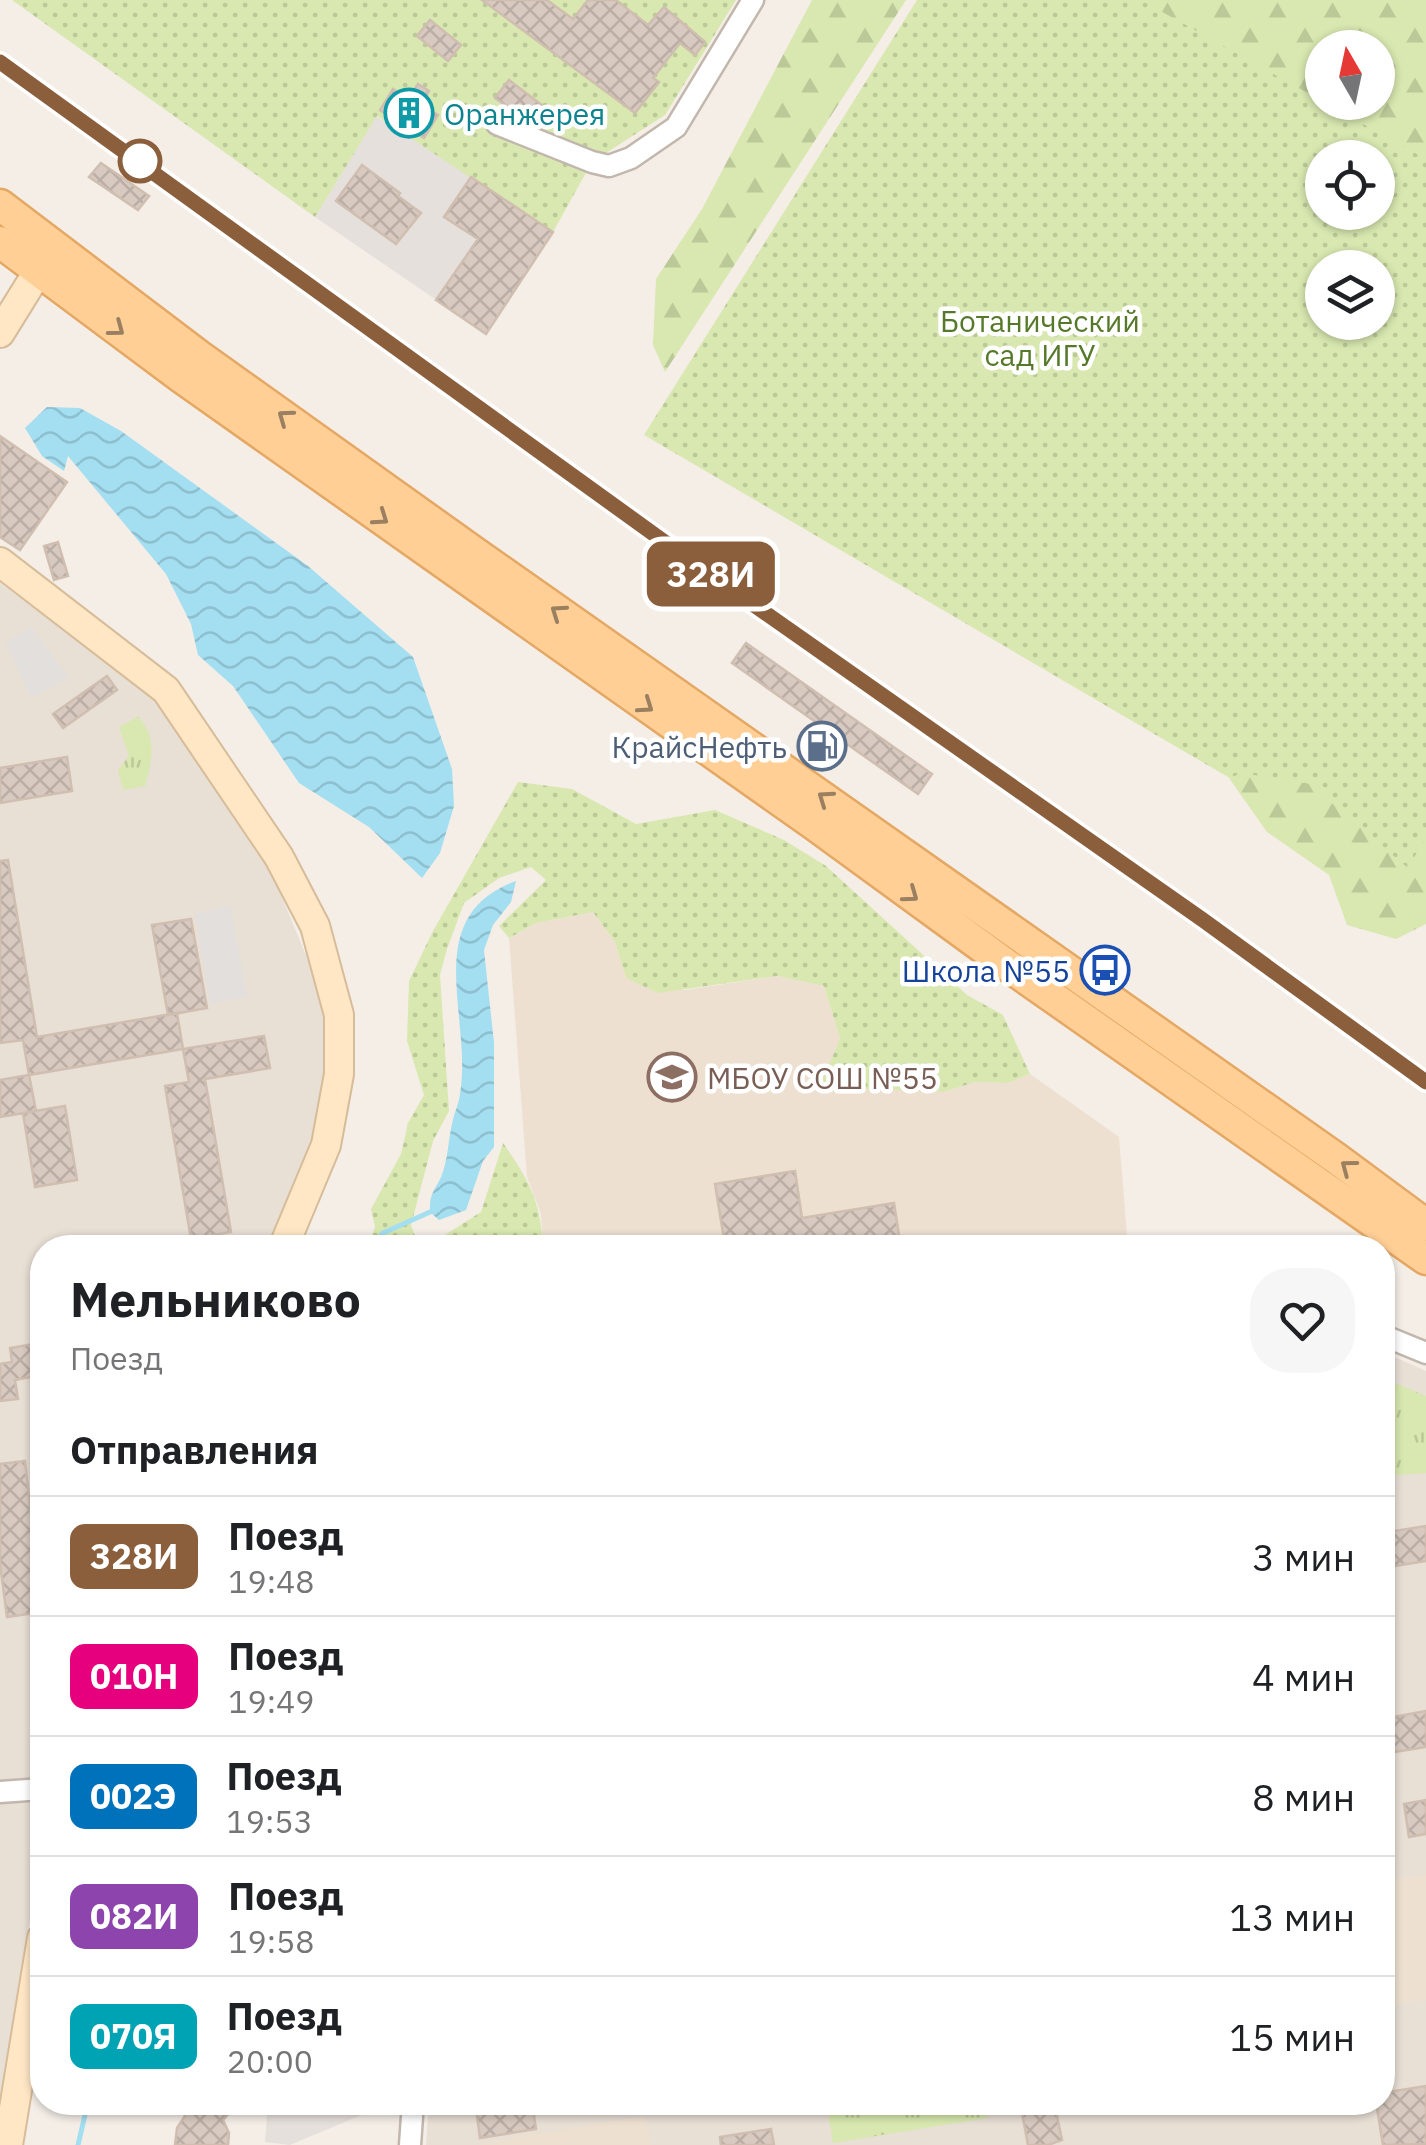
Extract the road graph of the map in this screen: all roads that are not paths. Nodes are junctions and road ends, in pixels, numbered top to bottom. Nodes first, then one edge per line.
1 (753, 0) edge
2 (497, 124) dead end
3 (0, 205) edge
4 (0, 242) edge
5 (48, 259) junction
6 (0, 333) edge
7 (0, 562) edge
8 (1426, 1226) edge
9 (288, 1235) edge
10 (1392, 1235) edge
11 (1395, 1237) edge
12 (1426, 1259) edge
13 (1395, 1340) edge
14 (1426, 1353) edge
15 (30, 1790) edge
16 (0, 1792) edge
17 (30, 2011) edge
18 (412, 2115) edge
19 (8, 2145) edge
20 (410, 2145) edge

1 - 2 street
3 - 5 main road
4 - 5 main road
5 - 6 street
8 -> 5 main road
5 -> 10 main road
7 - 9 street
11 -> 12 main road
13 - 14 street
15 - 16 street
17 - 19 street
18 - 20 street

